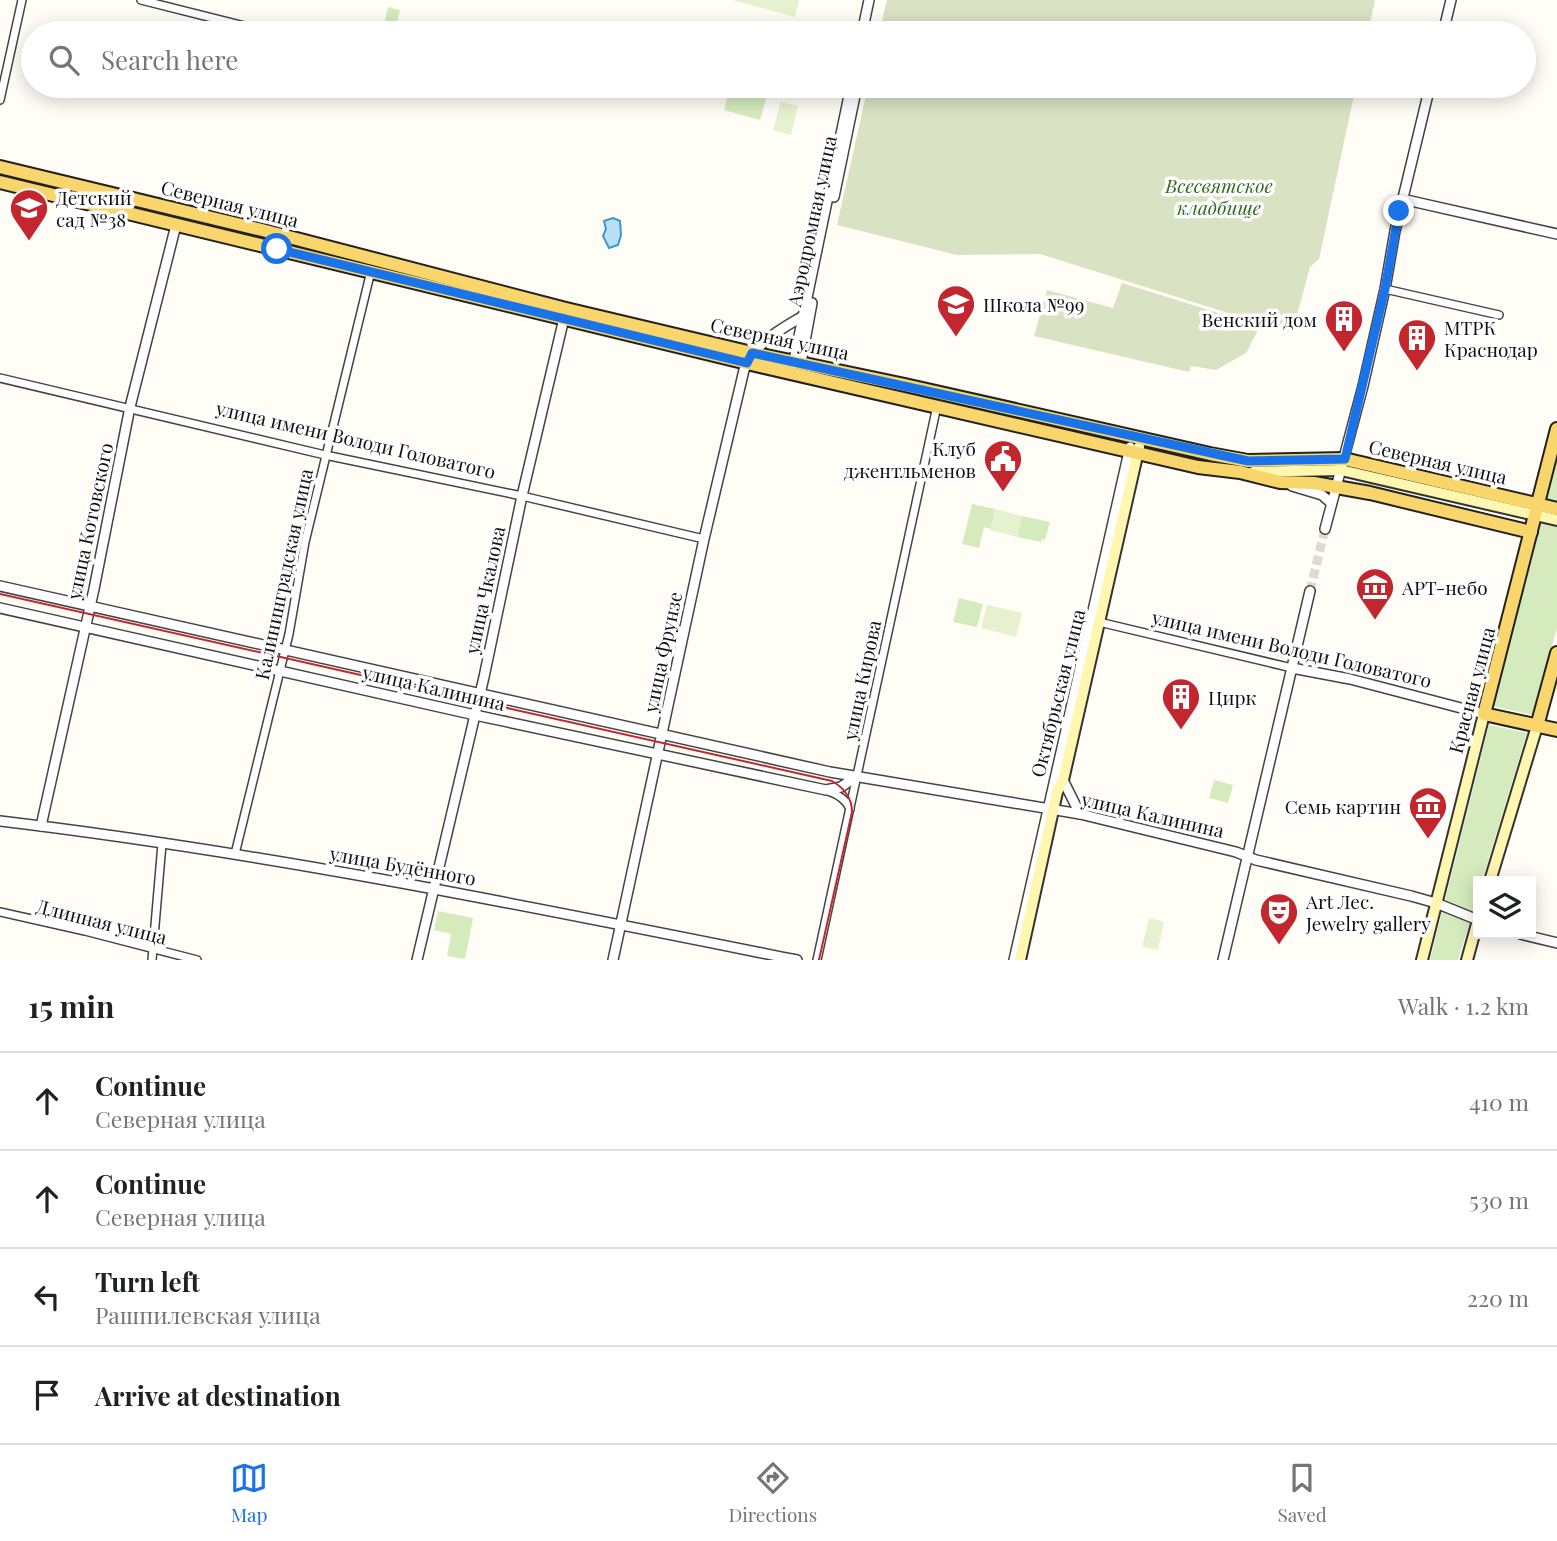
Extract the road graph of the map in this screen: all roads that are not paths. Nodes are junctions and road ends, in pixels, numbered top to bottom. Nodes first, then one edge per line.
1 (22, 0) edge
2 (141, 0) edge
3 (869, 0) edge
4 (875, 0) edge
5 (1451, 0) edge
6 (224, 21) edge
7 (865, 21) edge
8 (871, 21) edge
9 (1446, 21) edge
10 (848, 98) edge
11 (854, 98) edge
12 (1427, 98) edge
13 (0, 100) edge
14 (0, 167) edge
15 (0, 182) edge
16 (1402, 199) junction
17 (176, 225) junction
18 (1557, 234) edge
19 (281, 235) junction
20 (277, 249) junction
21 (372, 266) junction
22 (1385, 289) junction
23 (565, 314) junction
24 (1499, 315) dead end
25 (803, 316) junction
26 (750, 358) junction
27 (795, 365) junction
28 (0, 378) edge
29 (937, 406) junction
30 (131, 407) junction
31 (1557, 429) edge
32 (1137, 436) junction
33 (1133, 451) junction
34 (325, 455) junction
35 (1343, 465) junction
36 (1240, 472) junction
37 (1280, 482) junction
38 (1336, 487) junction
39 (522, 496) junction
40 (1331, 503) junction
41 (1537, 509) junction
42 (1557, 509) edge
43 (1557, 520) edge
44 (1325, 529) tunnel mouth
45 (1531, 532) junction
46 (704, 539) junction
47 (0, 586) edge
48 (1310, 591) tunnel mouth
49 (90, 606) junction
50 (0, 608) edge
51 (1099, 622) junction
52 (85, 627) junction
53 (285, 650) junction
54 (1557, 653) edge
55 (1292, 668) junction
56 (279, 671) junction
57 (480, 694) junction
58 (1484, 714) junction
59 (475, 715) junction
60 (1537, 726) junction
61 (1557, 730) edge
62 (662, 734) junction
63 (658, 755) junction
64 (857, 776) junction
65 (1063, 780) junction
66 (826, 790) junction
67 (1050, 809) junction
68 (1080, 814) junction
69 (850, 817) junction
70 (0, 821) edge
71 (41, 826) junction
72 (162, 844) junction
73 (235, 854) junction
74 (1247, 857) junction
75 (1492, 876) edge
76 (435, 888) junction
77 (1436, 903) junction
78 (0, 912) edge
79 (1473, 918) edge
80 (620, 925) junction
81 (1473, 938) edge
82 (1536, 938) edge
83 (1557, 943) edge
84 (154, 949) junction
85 (152, 960) edge
86 (197, 960) edge
87 (417, 960) edge
88 (613, 960) edge
89 (797, 960) edge
90 (817, 960) edge
91 (1014, 960) edge
92 (1020, 960) edge
93 (1223, 960) edge
94 (1422, 960) edge
95 (1467, 960) edge

1 - 13 street
2 - 6 street
3 - 7 street
4 - 8 street
5 - 9 street
10 - 25 street, Аэродромная улица
11 - 27 street, Аэродромная улица
12 - 16 street
14 - 19 main road, Северная улица
15 - 17 main road, Северная улица
16 - 18 street
16 - 22 street
17 - 20 main road, Северная улица
17 - 30 street, улица Котовского
19 - 20 main road
19 - 21 main road, Северная улица
20 - 21 main road, Северная улица
21 - 23 main road, Северная улица
21 - 34 street, Калининградская улица
22 - 24 street
22 - 35 street
23 - 26 main road, Северная улица
23 - 39 street, улица Чкалова
25 - 26 street, Аэродромная улица
25 - 27 street, Аэродромная улица
26 - 27 main road, Северная улица
26 - 46 street, улица Фрунзе
27 - 29 main road, Северная улица
27 - 32 main road, Северная улица
28 - 30 street, улица имени Володи Головатого
29 - 33 main road, Северная улица
29 - 64 street, улица Кирова
30 - 34 street, улица имени Володи Головатого
30 - 49 street, улица Котовского
31 - 41 main road, Красная улица
32 - 33 main road, Октябрьская улица
32 - 35 main road, Северная улица
33 - 36 main road, Северная улица
33 - 51 main road, Октябрьская улица
33 - 67 street, Октябрьская улица
34 - 39 street, улица имени Володи Головатого
34 - 53 street, Калининградская улица
35 - 36 main road, Северная улица
35 - 38 street
35 - 41 main road, Северная улица
36 - 37 main road, Северная улица
37 - 38 main road, Северная улица
37 - 40 street, Северная улица
38 - 40 street
38 - 45 main road, Северная улица
39 - 46 street, улица имени Володи Головатого
39 - 57 street, улица Чкалова
40 - 44 street
41 - 42 main road, Северная улица
41 - 43 main road, Северная улица
41 - 45 main road, Красная улица
45 - 58 main road, Красная улица
46 - 62 street, улица Фрунзе
47 - 49 street, улица Калинина
48 - 55 street
49 - 52 street, улица Котовского
49 - 53 street, улица Калинина
50 - 52 street, улица Калинина
51 - 55 street, улица имени Володи Головатого
51 - 65 main road, Октябрьская улица
52 - 56 street, улица Калинина
52 - 71 street, улица Котовского
53 - 56 street, Калининградская улица
53 - 57 street, улица Калинина
54 - 60 main road
55 - 58 street, улица имени Володи Головатого
55 - 74 street
56 - 59 street, улица Калинина
56 - 73 street, Калининградская улица
57 - 59 street, улица Чкалова
57 - 62 street, улица Калинина
58 - 60 main road, улица имени Володи Головатого
58 - 77 main road, Красная улица
59 - 63 street, улица Калинина
59 - 76 street, улица Чкалова
60 - 61 main road, улица имени Володи Головатого
60 - 75 main road
62 - 63 street, улица Фрунзе
62 - 64 street, улица Калинина
63 - 66 street, улица Калинина
63 - 80 street, улица Фрунзе
64 - 66 street
64 - 67 street, улица Калинина
64 - 69 street, улица Кирова
65 - 67 main road, Октябрьская улица
65 - 68 street
66 - 69 street
67 - 68 street, улица Калинина
67 - 91 street, Октябрьская улица
67 - 92 main road, Октябрьская улица
68 - 74 street, улица Калинина
69 - 90 street, улица Кирова
70 - 71 street, улица Будённого
71 - 72 street, улица Будённого
72 - 73 street, улица Будённого
72 - 84 street
73 - 76 street, улица Будённого
74 - 77 street, улица Калинина
74 - 93 street
76 - 80 street, улица Будённого
76 - 87 street, улица Чкалова
77 - 79 street, улица Калинина
77 - 94 main road, Красная улица
78 - 84 street, Длинная улица
80 - 88 street, улица Фрунзе
80 - 89 street, улица Будённого
81 - 95 main road
82 - 83 street
84 - 85 street
84 - 86 street, Длинная улица

